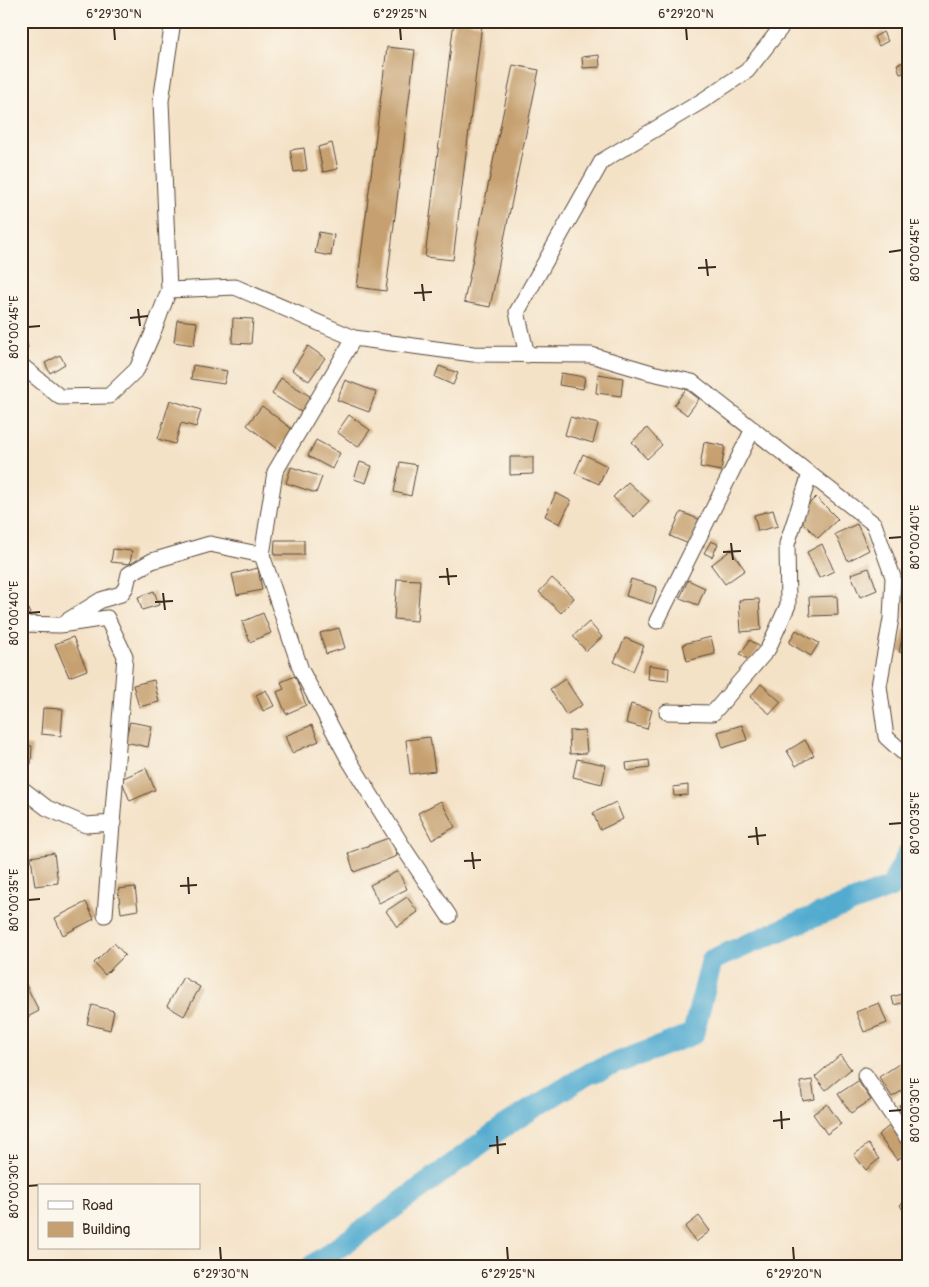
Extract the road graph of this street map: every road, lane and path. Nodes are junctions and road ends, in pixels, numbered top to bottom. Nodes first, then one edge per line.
1 (172, 21) edge
2 (783, 21) edge
3 (169, 290) junction
4 (354, 338) junction
5 (527, 355) junction
6 (21, 365) edge
7 (753, 429) junction
8 (810, 474) junction
9 (262, 555) junction
10 (658, 622) dead end
11 (21, 624) edge
12 (60, 625) junction
13 (667, 712) dead end
14 (908, 757) edge
15 (21, 788) edge
16 (113, 822) junction
17 (105, 915) dead end
18 (449, 916) dead end
19 (864, 1075) dead end
20 (908, 1139) edge

1 - 3 street
2 - 5 street
3 - 4 street
3 - 6 street
4 - 5 street
4 - 9 street
5 - 7 street
7 - 8 street
7 - 10 street
8 - 13 street
8 - 14 street
9 - 12 street
9 - 18 street
11 - 12 street
12 - 16 street
15 - 16 street
16 - 17 street
19 - 20 street

